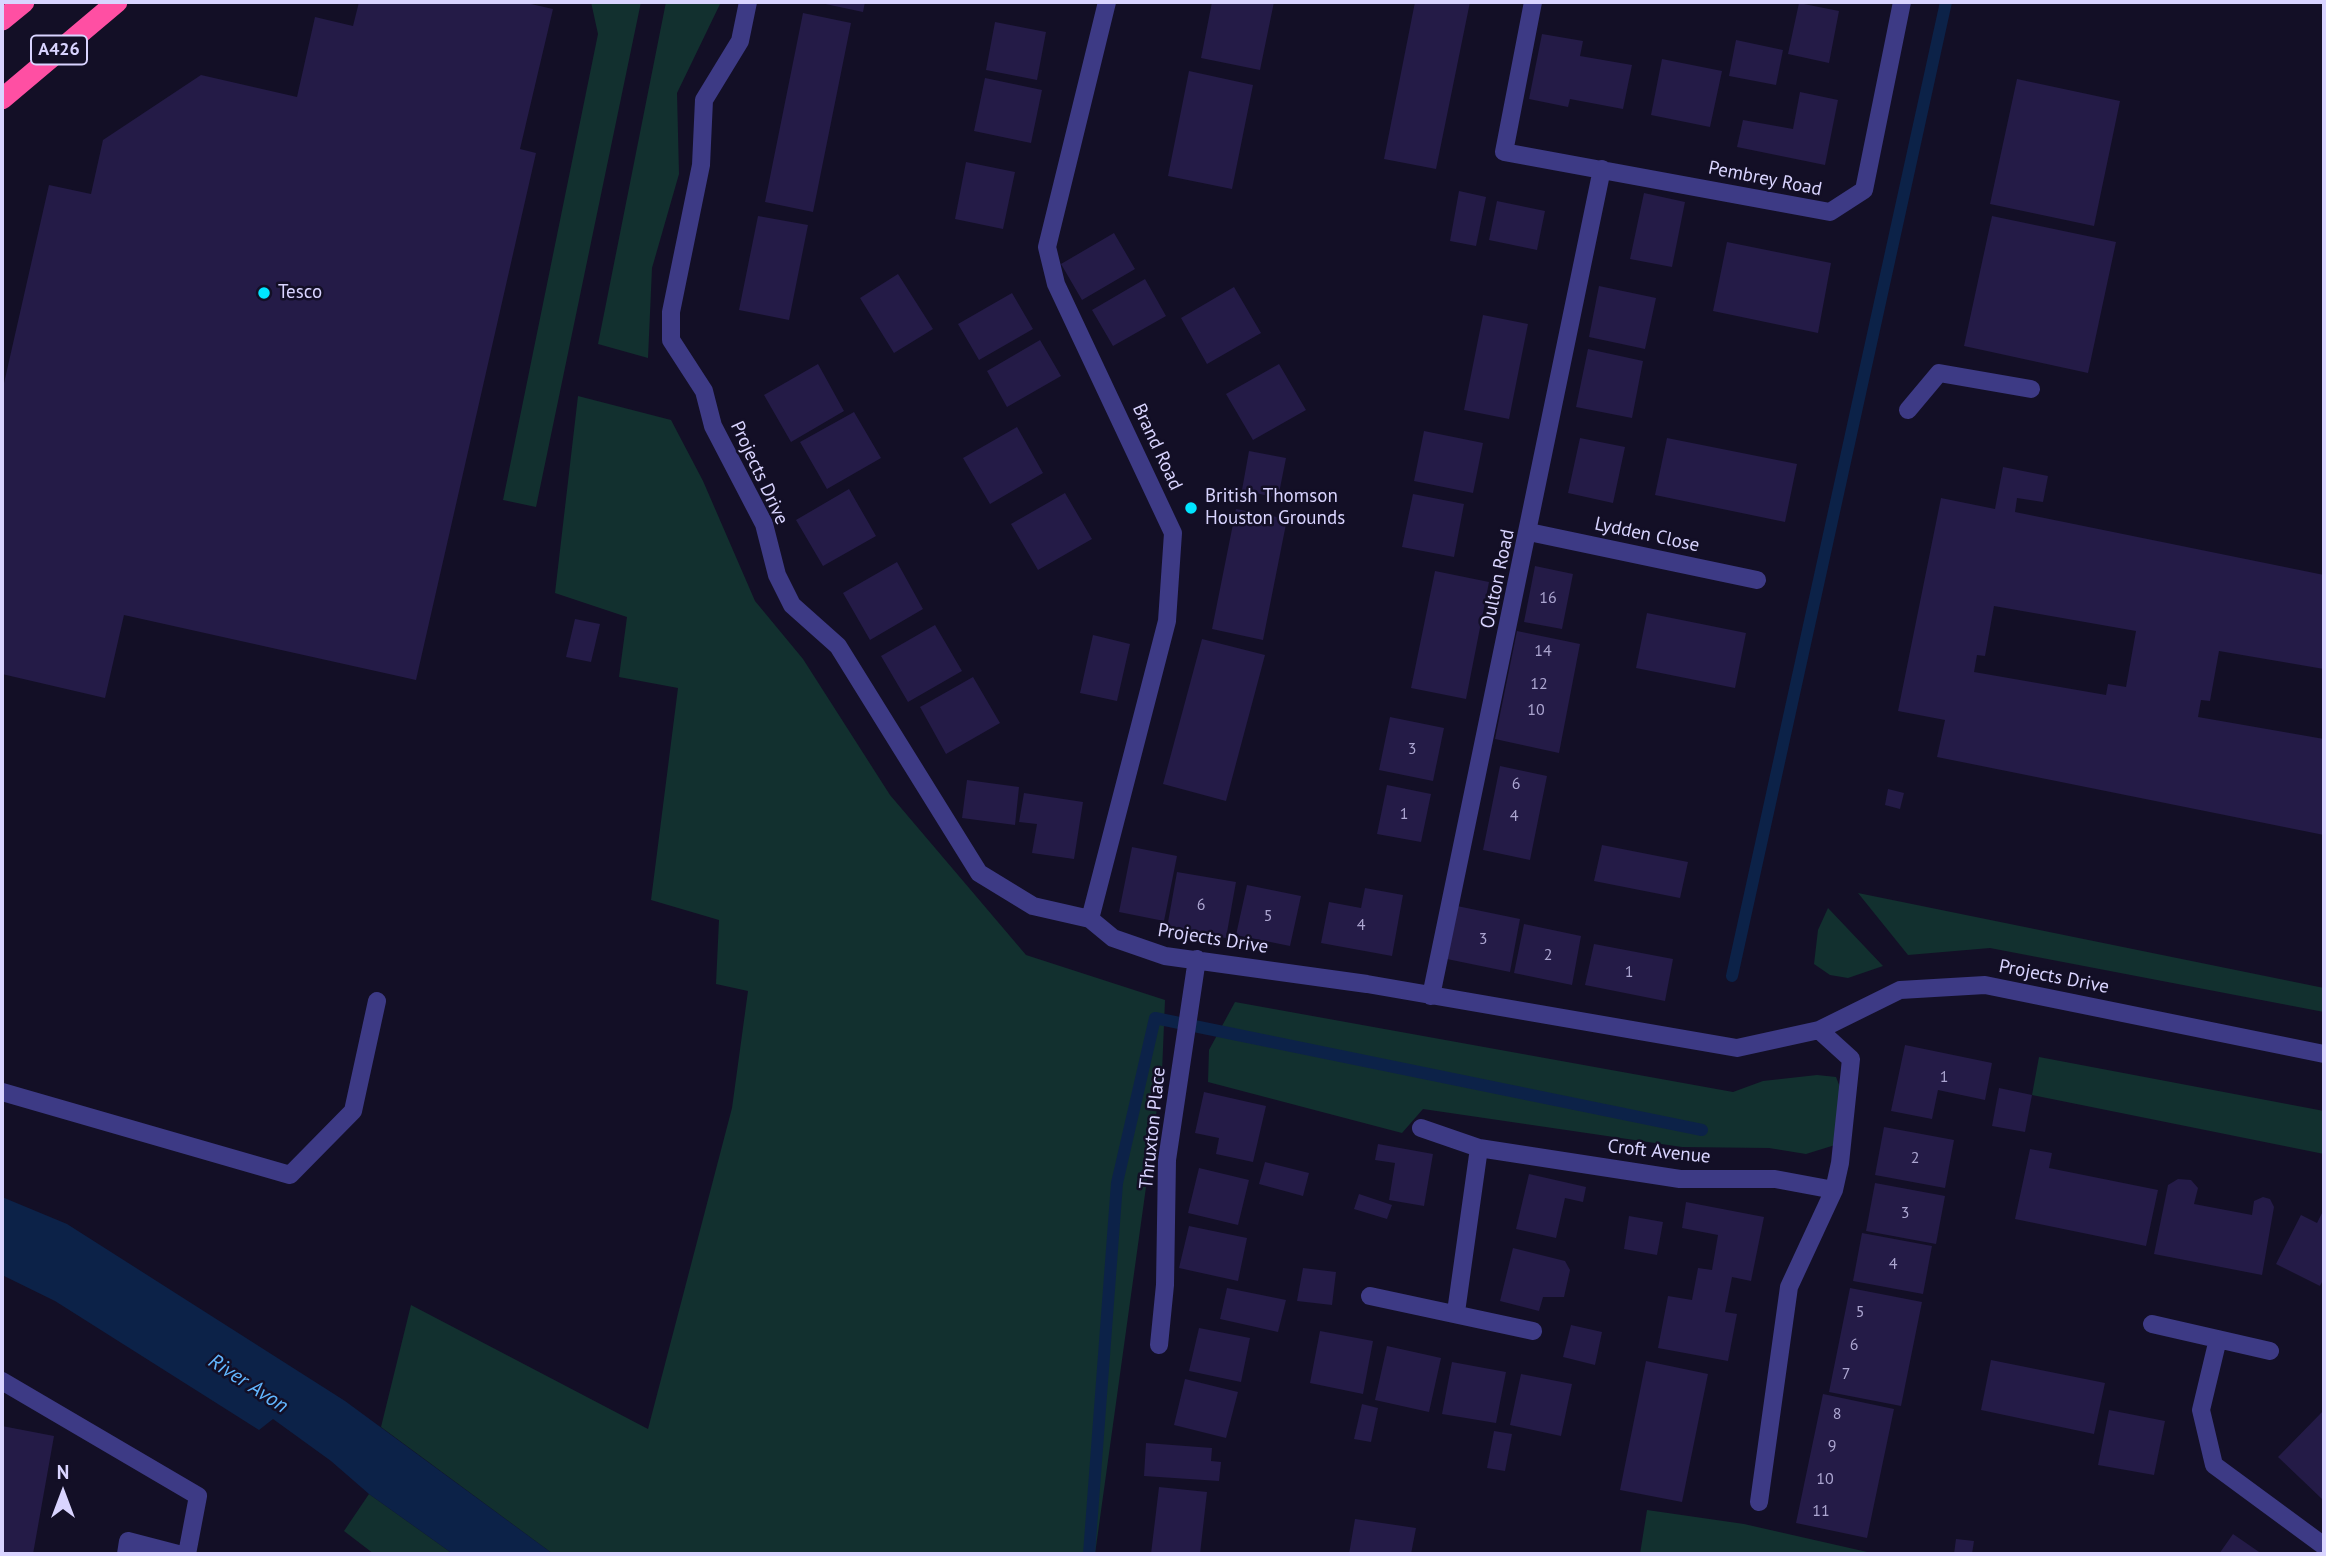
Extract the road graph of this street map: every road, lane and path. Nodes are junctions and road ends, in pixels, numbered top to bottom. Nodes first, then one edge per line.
1 (24, 2) edge
2 (117, 2) edge
3 (748, 2) edge
4 (1107, 2) edge
5 (1533, 2) edge
6 (1902, 2) edge
7 (2, 20) edge
8 (2, 99) edge
9 (1602, 169) junction
10 (2031, 389) dead end
11 (1908, 410) dead end
12 (1529, 532) junction
13 (1757, 580) dead end
14 (1090, 919) junction
15 (1198, 959) junction
16 (1431, 996) junction
17 (377, 1001) dead end
18 (1819, 1030) junction
19 (2324, 1054) edge
20 (2, 1092) edge
21 (1421, 1128) dead end
22 (1479, 1148) junction
23 (1834, 1190) junction
24 (1370, 1296) dead end
25 (1456, 1312) junction
26 (2152, 1324) dead end
27 (1533, 1331) dead end
28 (2218, 1339) junction
29 (1159, 1345) dead end
30 (2270, 1351) dead end
31 (2, 1381) edge
32 (1759, 1502) dead end
33 (2324, 1546) edge
34 (126, 1554) edge
35 (178, 1554) edge
36 (187, 1554) edge

1 - 7 highway
2 - 8 highway, A426
3 - 14 street, Projects Drive
4 - 14 street, Brand Road
5 - 9 street, Pembrey Road
6 - 9 street, Pembrey Road
9 - 12 street, Oulton Road
10 - 11 street
12 - 13 street, Lydden Close
12 - 16 street, Oulton Road
14 - 15 street, Projects Drive
15 - 16 street, Projects Drive
15 - 29 street, Thruxton Place
16 - 18 street, Projects Drive
17 - 20 street
18 - 19 street, Projects Drive
18 - 23 street
21 - 22 street, Croft Avenue
22 - 23 street, Croft Avenue
22 - 25 street
23 - 32 street
24 - 25 street
25 - 27 street
26 - 28 street
28 - 30 street
28 - 33 street
31 - 36 street
34 - 35 street

